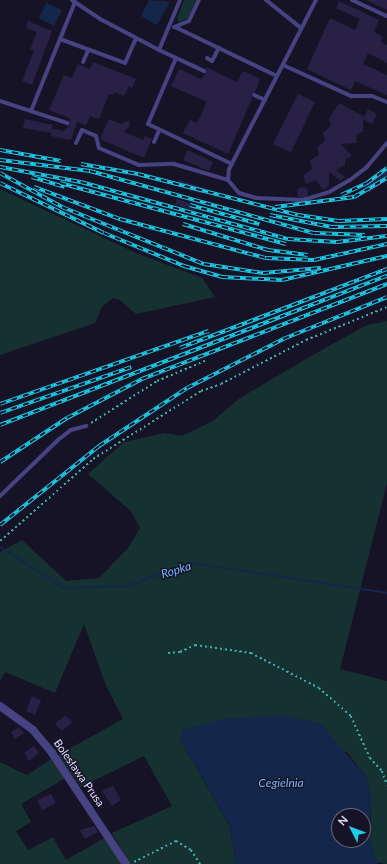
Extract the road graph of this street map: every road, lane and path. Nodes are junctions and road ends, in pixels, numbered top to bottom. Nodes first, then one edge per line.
1 (180, 0) edge
2 (199, 0) edge
3 (266, 0) edge
4 (316, 0) edge
5 (352, 0) edge
6 (73, 1) edge
7 (387, 16) edge
8 (170, 25) junction
9 (175, 27) junction
10 (301, 28) junction
11 (136, 38) junction
12 (60, 39) junction
13 (219, 48) junction
14 (159, 50) junction
15 (88, 51) junction
16 (176, 58) junction
17 (207, 58) dead end
18 (83, 62) dead end
19 (283, 65) junction
20 (204, 71) dead end
21 (278, 76) junction
22 (254, 95) dead end
23 (265, 100) junction
24 (0, 101) edge
25 (387, 102) edge
26 (31, 111) junction
27 (67, 123) dead end
28 (158, 131) junction
29 (154, 142) dead end
30 (387, 142) edge
31 (76, 143) dead end
32 (232, 164) junction
33 (228, 180) junction
34 (387, 307) edge
35 (207, 360) dead end
36 (86, 426) joint
37 (0, 496) edge
38 (0, 540) edge
39 (168, 653) dead end
40 (0, 706) edge
41 (387, 785) edge
42 (126, 864) edge
43 (131, 864) edge
44 (200, 864) edge

1 - 8 lane
2 - 9 lane
3 - 10 lane
4 - 10 lane
5 - 7 lane
6 - 11 lane
6 - 12 lane
8 - 9 lane
8 - 14 lane
9 - 13 lane
10 - 19 lane
11 - 14 lane
11 - 15 lane
12 - 15 lane
12 - 26 lane
13 - 17 lane
13 - 21 lane
14 - 16 lane
15 - 18 lane
16 - 20 lane
16 - 28 lane
19 - 21 lane
19 - 25 lane
21 - 23 lane
22 - 23 lane
23 - 32 lane
24 - 26 lane
26 - 27 lane
28 - 29 lane
28 - 32 lane
30 - 33 lane
31 - 33 lane
32 - 33 lane
34 - 38 path
35 - 36 path
36 - 37 lane
39 - 41 path
40 - 42 street, Bolesława Prusa
43 - 44 path

